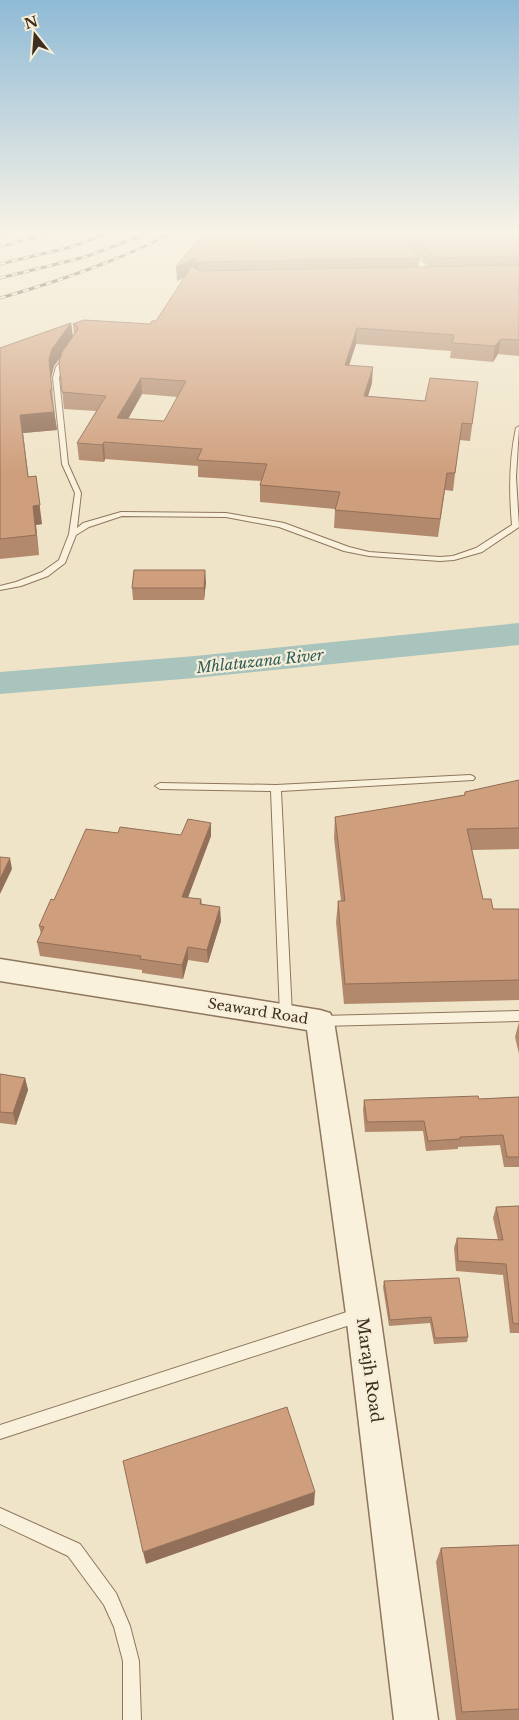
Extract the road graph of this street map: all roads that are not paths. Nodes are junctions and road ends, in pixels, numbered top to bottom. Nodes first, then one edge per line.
1 (70, 351) edge
2 (519, 428) edge
3 (518, 525) edge
4 (73, 534) junction
5 (0, 588) edge
6 (470, 778) dead end
7 (160, 786) dead end
8 (276, 788) junction
9 (0, 970) edge
10 (286, 1015) junction
11 (519, 1016) edge
12 (320, 1021) junction
13 (363, 1314) junction
14 (0, 1432) edge
15 (0, 1516) edge
16 (132, 1720) edge
17 (416, 1720) edge

1 - 4 lane
2 - 3 lane
3 - 4 lane
4 - 5 lane
6 - 8 lane
7 - 8 lane
8 - 10 lane
9 - 10 street, Seaward Road
10 - 12 street, Seaward Road
11 - 12 lane, Seaward Road
12 - 13 street, Marajh Road
13 - 14 lane
13 - 17 street, Marajh Road
15 - 16 lane

